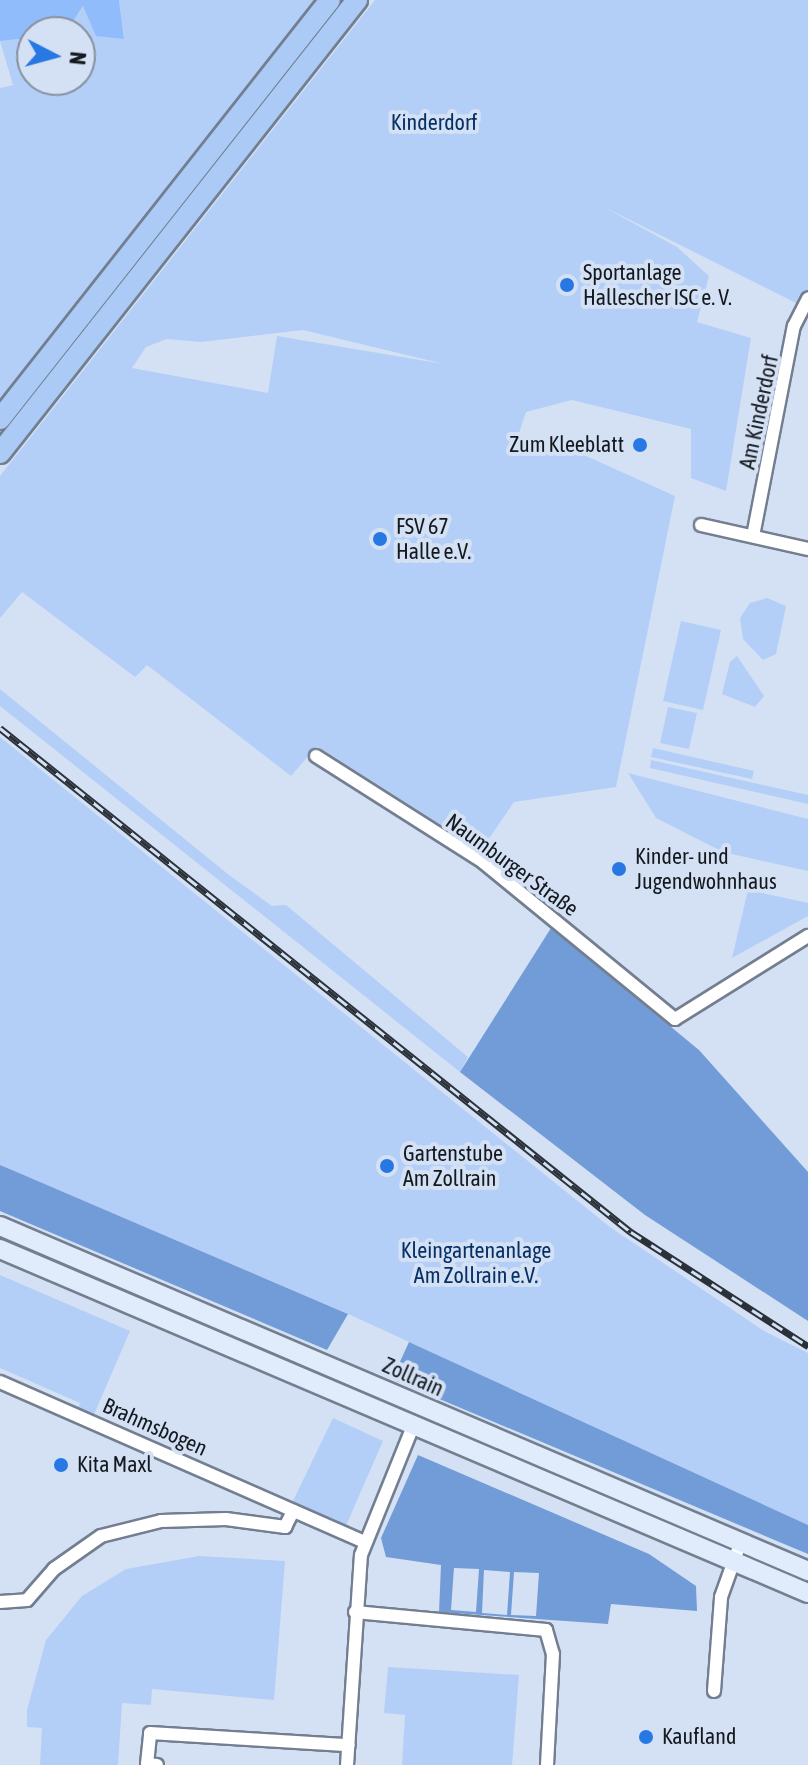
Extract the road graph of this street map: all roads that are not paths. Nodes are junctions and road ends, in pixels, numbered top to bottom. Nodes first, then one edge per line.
1 (330, 0) edge
2 (357, 0) edge
3 (808, 298) edge
4 (0, 419) edge
5 (0, 453) edge
6 (701, 525) dead end
7 (753, 536) junction
8 (808, 549) edge
9 (316, 756) dead end
10 (808, 936) edge
11 (0, 1226) edge
12 (0, 1249) edge
13 (0, 1382) edge
14 (421, 1407) junction
15 (413, 1426) junction
16 (293, 1511) junction
17 (365, 1542) junction
18 (740, 1544) junction
19 (730, 1563) junction
20 (808, 1571) edge
21 (808, 1593) edge
22 (0, 1602) edge
23 (355, 1612) junction
24 (714, 1691) dead end
25 (349, 1745) junction
26 (147, 1765) edge
27 (157, 1765) edge
28 (347, 1765) edge
29 (547, 1765) edge

1 - 4 highway
2 - 5 highway
3 - 7 street, Am Kinderdorf
6 - 7 street
7 - 8 street
9 - 10 street, Naumburger Straße
11 - 14 main road, Zollrain
12 - 15 main road, Zollrain
13 - 16 street, Brahmsbogen
14 - 15 main road
14 - 18 main road, Zollrain
15 - 17 street
15 - 19 main road, Zollrain
16 - 17 street, Brahmsbogen
16 - 22 street
17 - 23 street
18 - 19 street
18 - 20 main road, Zollrain
19 - 21 main road, Zollrain
19 - 24 street
23 - 25 street
23 - 29 street
25 - 26 street
25 - 28 street
26 - 27 street

